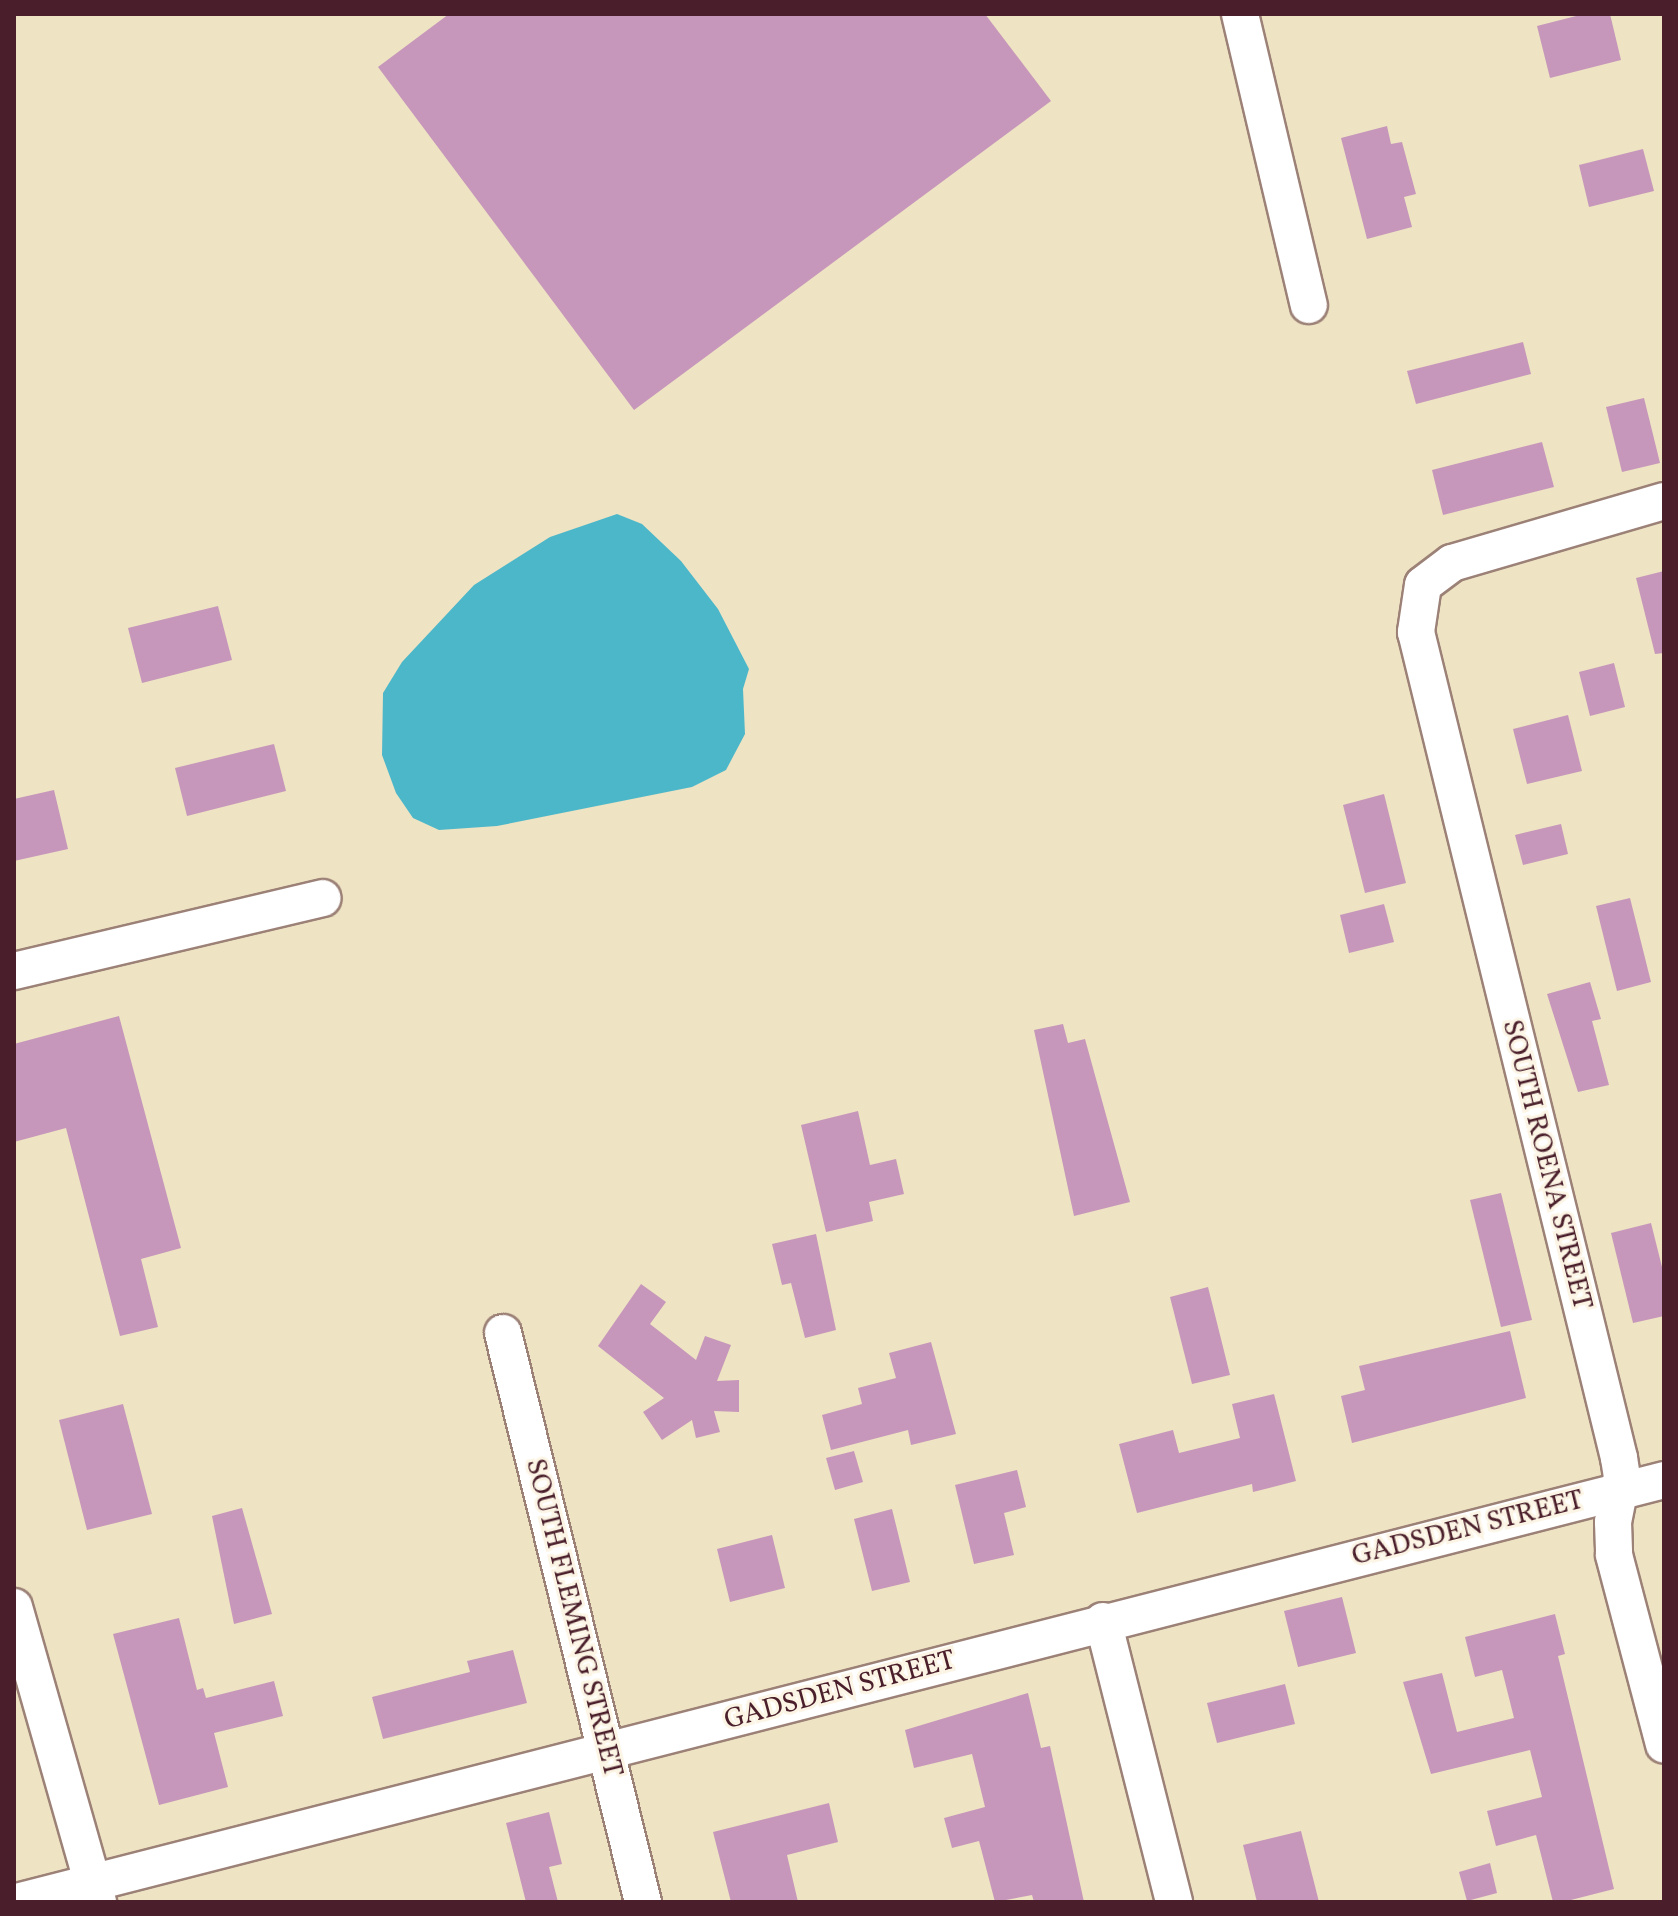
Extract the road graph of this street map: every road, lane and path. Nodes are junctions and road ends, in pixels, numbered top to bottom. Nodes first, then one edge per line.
1 (1240, 14) edge
2 (1309, 305) dead end
3 (1664, 501) edge
4 (322, 898) dead end
5 (14, 971) edge
6 (503, 1333) dead end
7 (1664, 1480) edge
8 (1621, 1491) junction
9 (14, 1607) edge
10 (1103, 1621) junction
11 (1664, 1744) edge
12 (606, 1753) junction
13 (95, 1892) edge
14 (17, 1902) edge
15 (643, 1902) edge
16 (1174, 1902) edge

1 - 2 street
3 - 8 street, SOUTH ROENA STREET
4 - 5 street
6 - 12 street, SOUTH FLEMING STREET
7 - 8 street, GADSDEN STREET
8 - 10 street, GADSDEN STREET
8 - 11 street, SOUTH ROENA STREET
9 - 13 street
10 - 12 street, GADSDEN STREET
10 - 16 street
12 - 13 street, GADSDEN STREET
12 - 15 street, SOUTH FLEMING STREET
13 - 14 street, GADSDEN STREET

